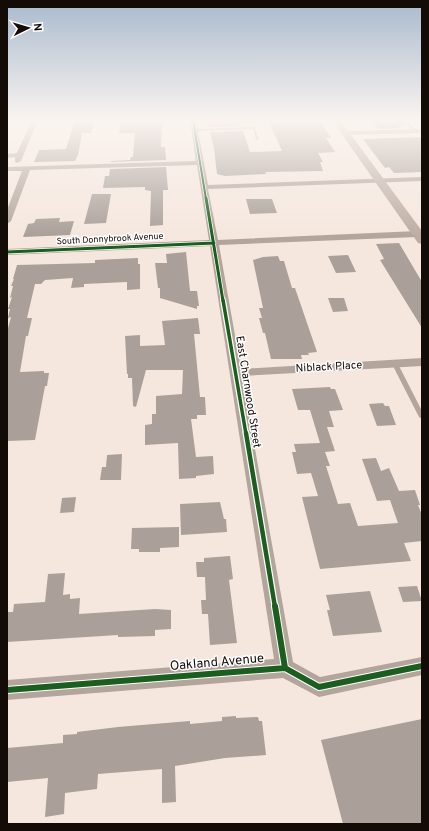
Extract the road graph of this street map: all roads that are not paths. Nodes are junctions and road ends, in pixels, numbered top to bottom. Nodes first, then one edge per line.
1 (199, 159) edge
2 (364, 159) edge
3 (200, 163) junction
4 (27, 168) junction
5 (7, 169) edge
6 (422, 179) edge
7 (380, 181) junction
8 (204, 187) junction
9 (7, 221) edge
10 (420, 237) edge
11 (214, 243) junction
12 (7, 252) edge
13 (422, 362) edge
14 (395, 364) junction
15 (236, 373) junction
16 (422, 417) edge
17 (422, 666) edge
18 (284, 668) junction
19 (7, 690) edge

1 - 3 street, East Charnwood Street
2 - 7 street
3 - 4 street
3 - 8 street, East Charnwood Street
4 - 5 street
4 - 9 street
6 - 7 street
7 - 8 street
7 - 10 street
8 - 11 street, East Charnwood Street
10 - 11 street, South Donnybrook Avenue
11 - 12 street, South Donnybrook Avenue
11 - 15 street, East Charnwood Street
13 - 14 street, Niblack Place
14 - 15 street, Niblack Place
14 - 16 lane
15 - 18 street, East Charnwood Street
17 - 18 street
18 - 19 street, Oakland Avenue

